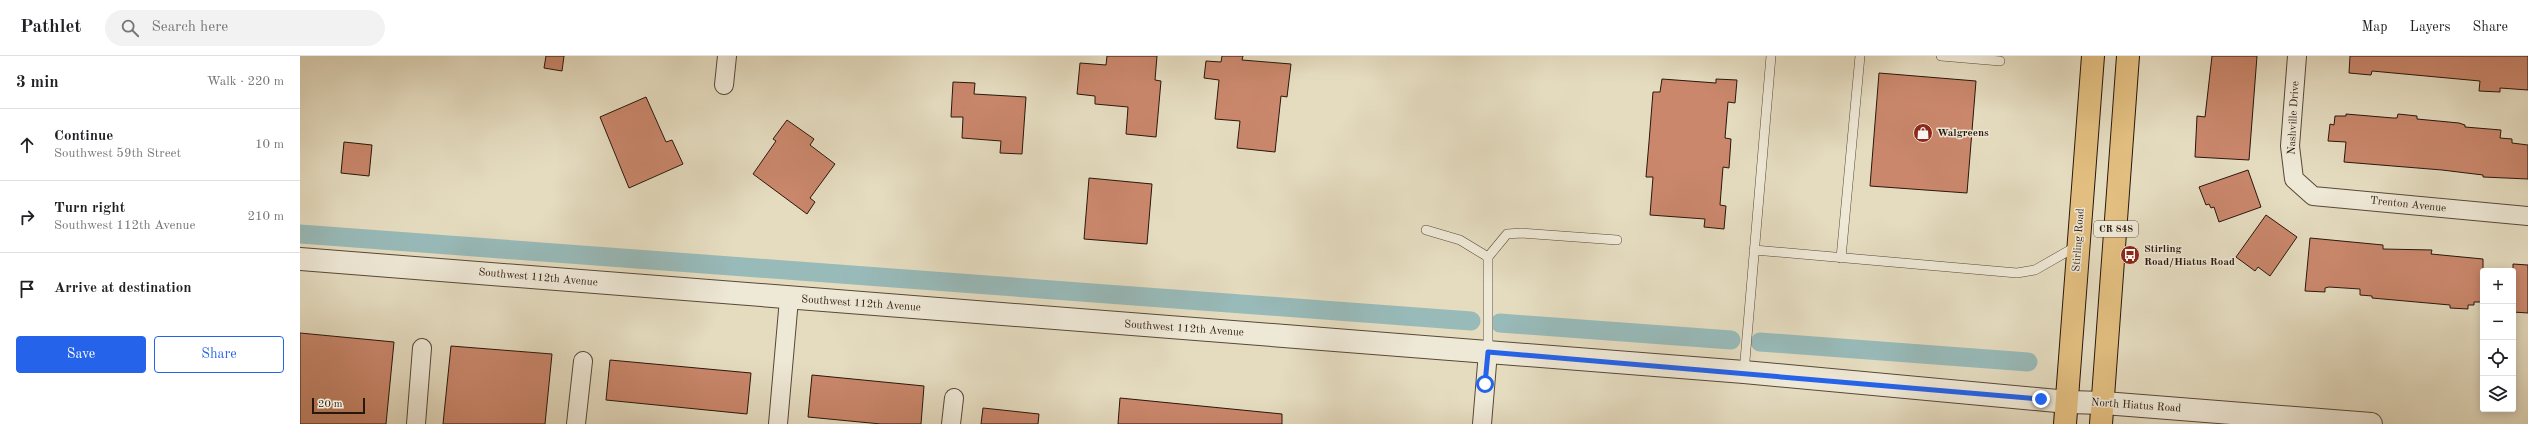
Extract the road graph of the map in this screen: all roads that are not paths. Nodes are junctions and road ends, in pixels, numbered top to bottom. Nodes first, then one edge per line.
1 (726, 56) edge
2 (1770, 56) edge
3 (1860, 56) edge
4 (1941, 56) edge
5 (2093, 56) edge
6 (2128, 56) edge
7 (2297, 56) edge
8 (2000, 61) dead end
9 (724, 85) dead end
10 (2294, 179) joint
11 (2528, 216) edge
12 (1426, 230) dead end
13 (1617, 240) dead end
14 (2079, 244) junction
15 (1754, 250) junction
16 (1488, 257) junction
17 (1841, 258) junction
18 (300, 259) edge
19 (789, 299) junction
20 (422, 348) dead end
21 (1488, 352) junction
22 (583, 361) dead end
23 (1744, 372) junction
24 (954, 398) dead end
25 (2068, 402) junction
26 (2104, 402) junction
27 (416, 424) edge
28 (576, 424) edge
29 (778, 424) edge
30 (952, 424) edge
31 (1482, 424) edge
32 (2065, 424) edge
33 (2101, 424) edge
34 (2371, 424) edge

1 - 9 street
2 - 15 lane
3 - 17 lane
4 - 8 lane
5 - 14 main road, Stirling Road / CR 848
6 - 26 main road, CR 848
7 - 10 street, Nashville Drive
10 - 11 street, Trenton Avenue
12 - 16 lane
13 - 16 lane
14 - 17 lane
14 - 25 main road, Stirling Road / CR 848
15 - 17 lane
15 - 23 lane
16 - 21 lane
18 - 19 street, Southwest 112th Avenue
19 - 21 street, Southwest 112th Avenue
19 - 29 street
20 - 27 street
21 - 23 street, Southwest 112th Avenue
21 - 31 street
22 - 28 street
23 - 25 street, Southwest 112th Avenue
24 - 30 street
25 - 26 street, North Hiatus Road
25 - 32 main road, Stirling Road / CR 848
26 - 33 main road, CR 848
26 - 34 street, North Hiatus Road

